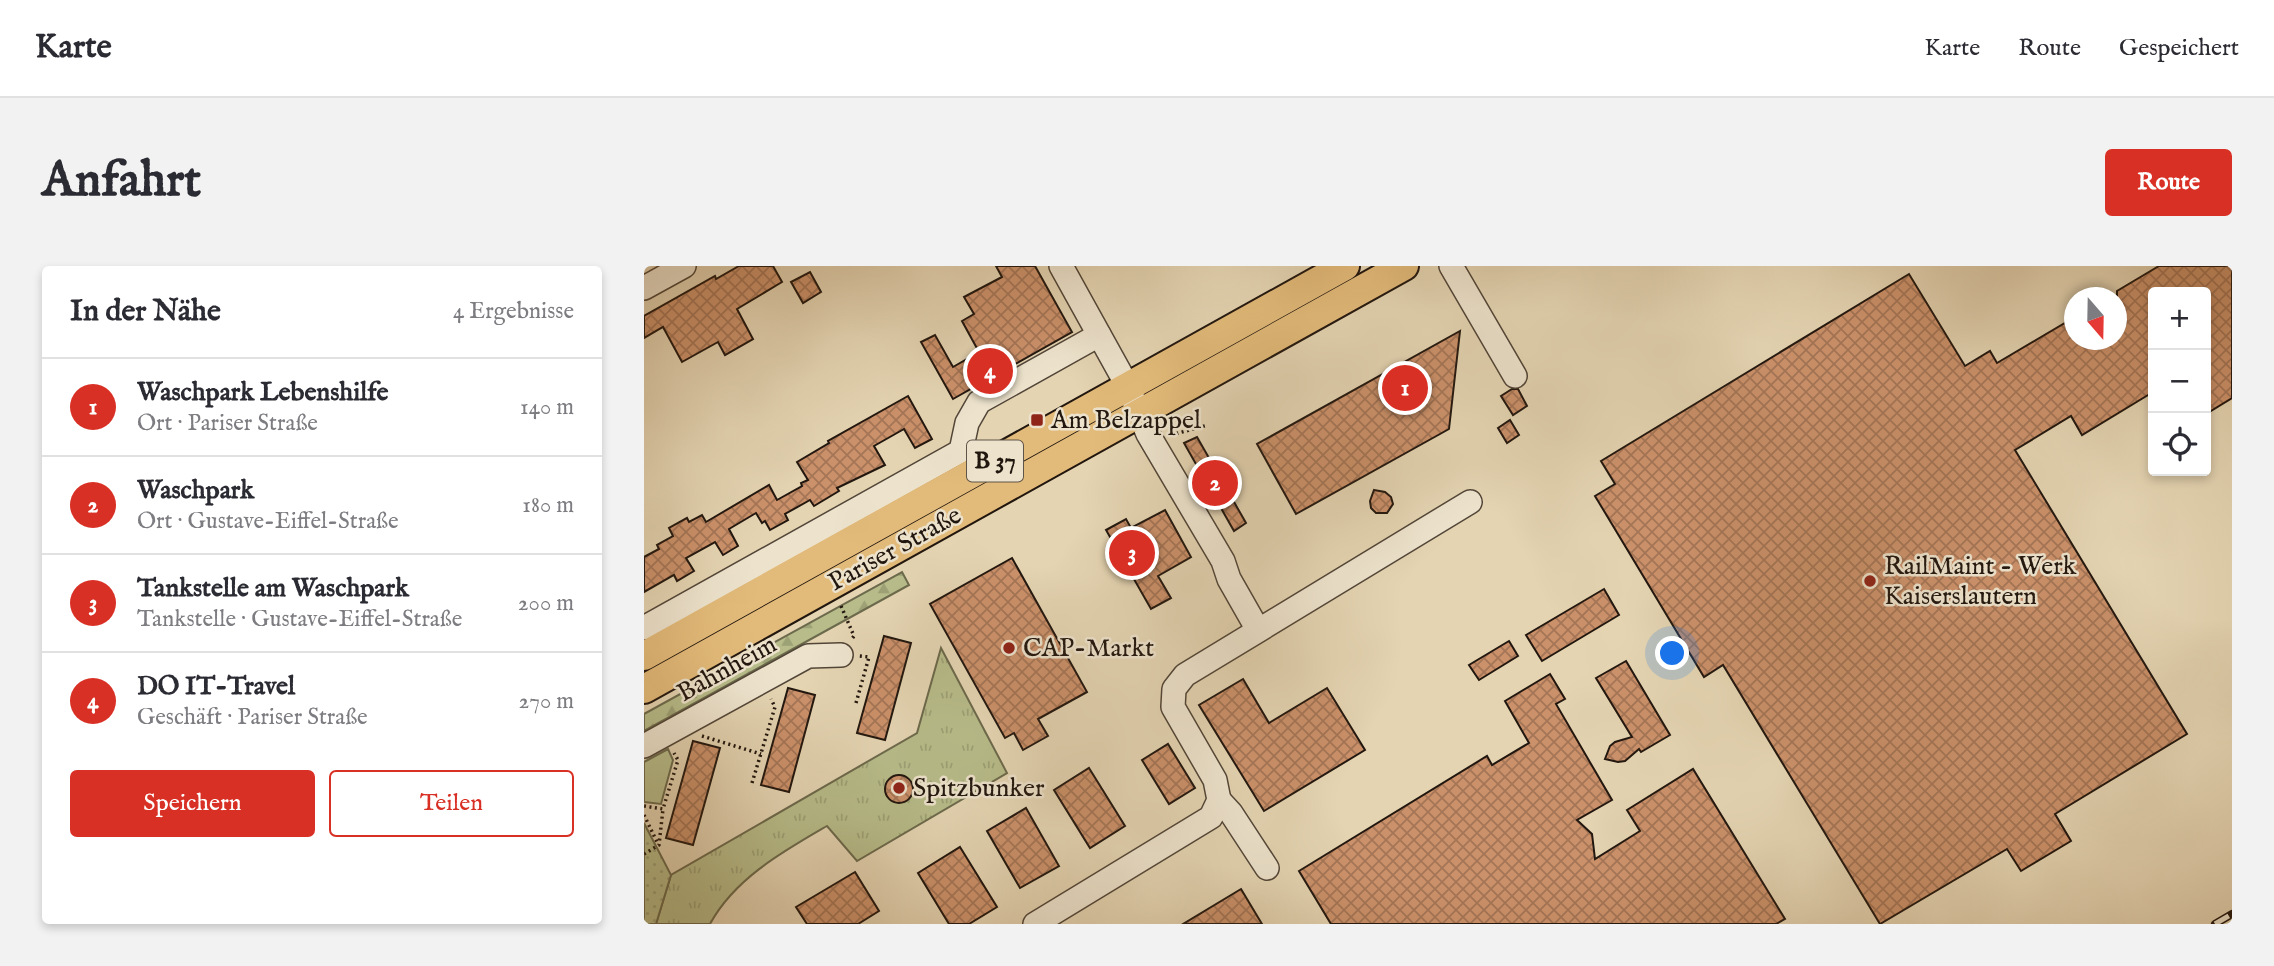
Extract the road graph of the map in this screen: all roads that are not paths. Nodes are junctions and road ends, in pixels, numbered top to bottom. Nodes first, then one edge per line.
1 (684, 266) edge
2 (1061, 266) edge
3 (1345, 266) edge
4 (1404, 266) edge
5 (1451, 266) edge
6 (644, 288) edge
7 (1099, 335) junction
8 (1515, 376) dead end
9 (1128, 387) junction
10 (1138, 414) junction
11 (1470, 502) dead end
12 (644, 628) edge
13 (1258, 630) junction
14 (841, 655) road end
15 (644, 656) edge
16 (644, 689) edge
17 (662, 737) edge
18 (1219, 800) junction
19 (1267, 868) dead end
20 (1035, 924) edge

1 - 6 street
2 - 7 street
3 - 9 main road, Pariser Straße / B 37
4 - 10 main road, Pariser Straße / B 37
5 - 8 street
7 - 9 street
7 - 12 street, Pariser Straße
9 - 10 street
9 - 15 main road, Pariser Straße / B 37
10 - 13 street
10 - 16 main road, Pariser Straße / B 37
11 - 13 street
13 - 18 street
14 - 17 street, Bahnheim
18 - 19 street
18 - 20 street

